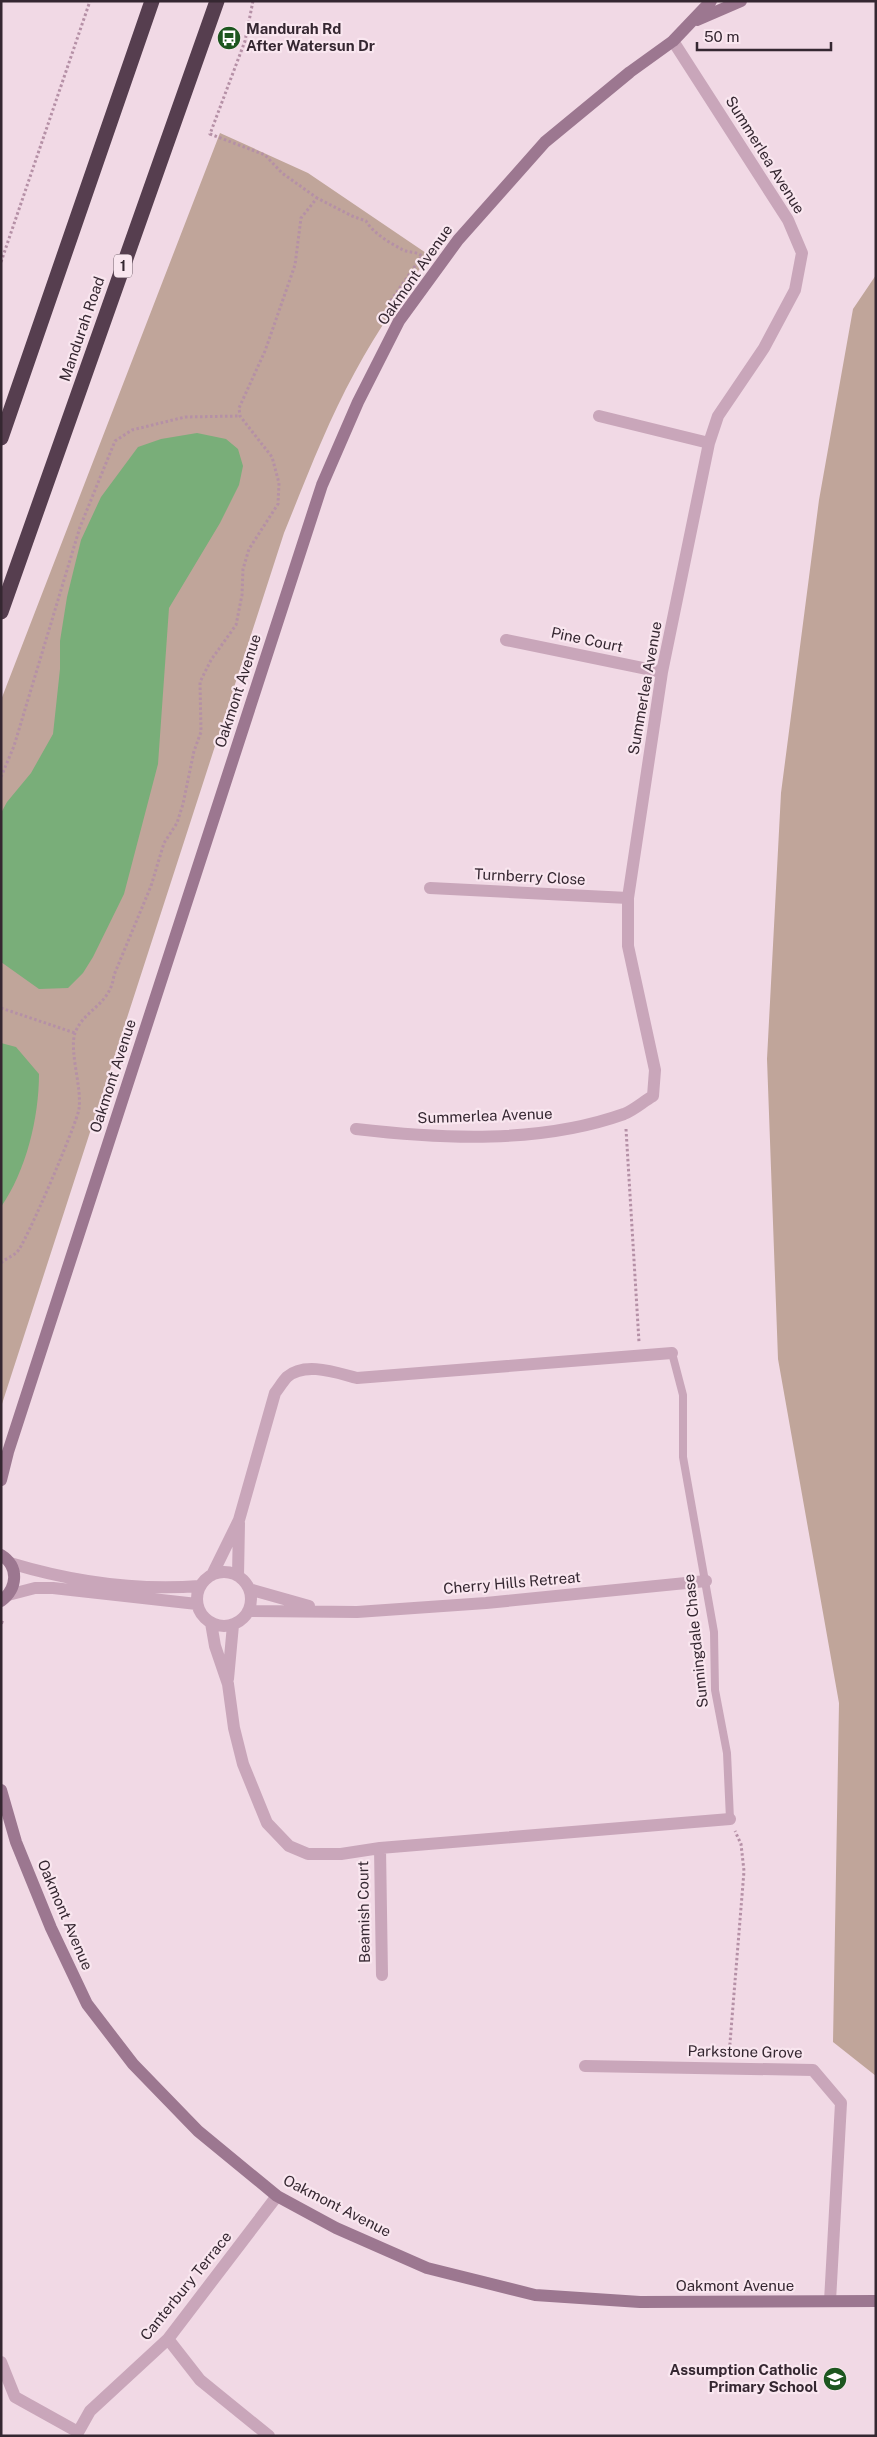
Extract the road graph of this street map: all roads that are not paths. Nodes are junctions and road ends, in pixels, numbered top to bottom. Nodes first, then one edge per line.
1 (152, 1) edge
2 (217, 1) edge
3 (711, 1) edge
4 (741, 1) edge
5 (692, 22) junction
6 (673, 41) junction
7 (599, 416) dead end
8 (1, 438) edge
9 (709, 443) junction
10 (1, 612) edge
11 (506, 640) dead end
12 (662, 672) junction
13 (430, 888) dead end
14 (628, 898) junction
15 (356, 1129) dead end
16 (672, 1353) joint
17 (1, 1480) edge
18 (239, 1520) junction
19 (4, 1557) edge
20 (212, 1575) junction
21 (238, 1576) junction
22 (706, 1580) junction
23 (200, 1586) junction
24 (249, 1589) junction
25 (3, 1600) edge
26 (197, 1604) junction
27 (321, 1610) junction
28 (248, 1611) junction
29 (211, 1623) junction
30 (232, 1625) junction
31 (228, 1684) junction
32 (1, 1790) edge
33 (730, 1819) joint
34 (380, 1848) junction
35 (382, 1975) dead end
36 (584, 2066) dead end
37 (277, 2196) junction
38 (830, 2301) junction
39 (876, 2301) edge
40 (168, 2339) junction
41 (1, 2362) edge
42 (77, 2434) edge
43 (269, 2436) edge

1 - 8 highway
2 - 10 highway, Mandurah Road / 1
3 - 5 street, Oakmont Avenue
4 - 5 street, Oakmont Avenue
5 - 6 street, Oakmont Avenue
6 - 9 street, Summerlea Avenue
6 - 17 street, Oakmont Avenue
7 - 9 street
9 - 12 street, Summerlea Avenue
11 - 12 street, Pine Court
12 - 14 street, Summerlea Avenue
13 - 14 street, Turnberry Close
14 - 15 street, Summerlea Avenue
16 - 18 street, Sunningdale Chase
16 - 22 lane, Sunningdale Chase
18 - 20 street, Sunningdale Chase
18 - 21 street, Sunningdale Chase
19 - 23 street
19 - 25 street
20 - 21 street
20 - 23 street
21 - 24 street
22 - 27 street, Cherry Hills Retreat
22 - 33 lane, Sunningdale Chase
23 - 26 street
24 - 27 street, Cherry Hills Retreat
24 - 28 street
25 - 26 street
26 - 29 street
27 - 28 street, Cherry Hills Retreat
28 - 30 street
29 - 30 street
29 - 31 street
30 - 31 street
31 - 34 street
32 - 37 street, Oakmont Avenue
33 - 34 street
34 - 35 street, Beamish Court
36 - 38 street, Parkstone Grove
37 - 38 street, Oakmont Avenue
37 - 40 street, Canterbury Terrace
38 - 39 street, Oakmont Avenue
40 - 42 street, Canterbury Terrace
40 - 43 street
41 - 42 street

